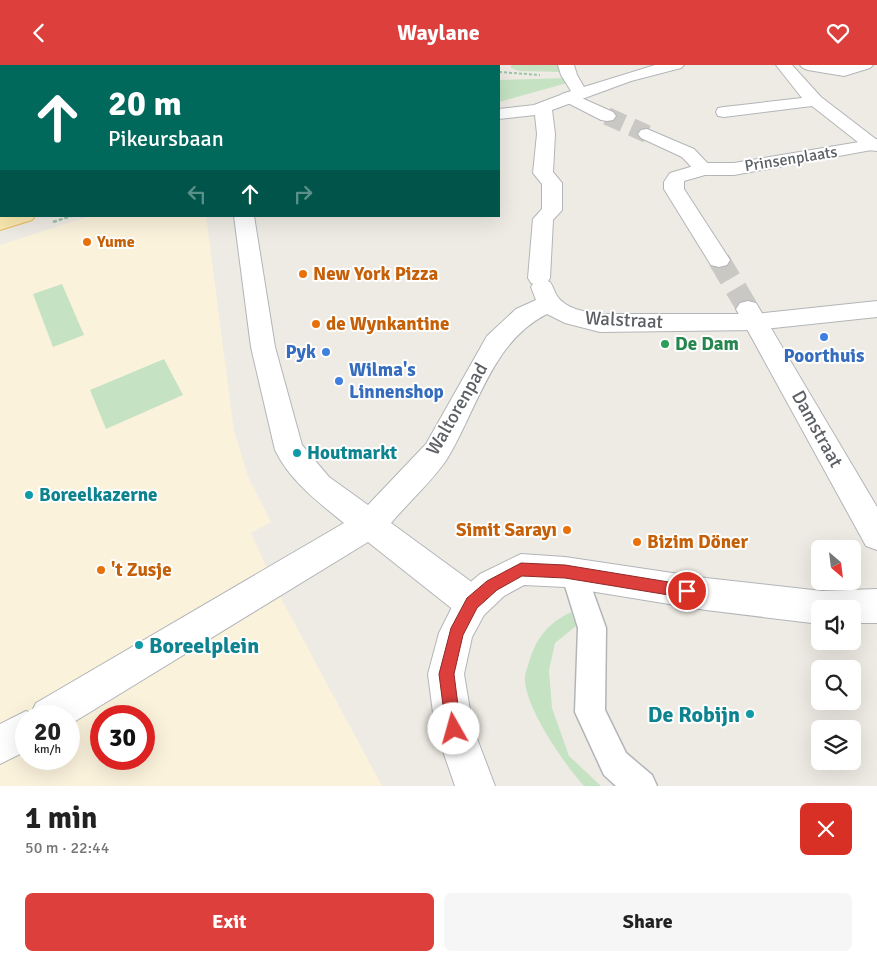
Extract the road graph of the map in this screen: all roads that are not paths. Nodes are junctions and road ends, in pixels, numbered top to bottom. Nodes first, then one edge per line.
1 (566, 65) edge
2 (676, 65) edge
3 (784, 65) edge
4 (808, 65) edge
5 (865, 65) edge
6 (574, 95) junction
7 (815, 101) junction
8 (543, 108) junction
9 (724, 112) dead end
10 (500, 114) edge
11 (607, 116) tunnel mouth
12 (647, 134) tunnel mouth
13 (876, 145) edge
14 (704, 169) junction
15 (22, 217) edge
16 (244, 217) edge
17 (0, 224) edge
18 (719, 259) tunnel mouth
19 (549, 303) junction
20 (877, 309) edge
21 (752, 316) junction
22 (370, 524) junction
23 (877, 536) edge
24 (574, 573) junction
25 (472, 603) junction
26 (877, 606) edge
27 (67, 705) edge
28 (15, 736) edge
29 (0, 745) edge
30 (475, 786) edge
31 (641, 786) edge

1 - 6 street
2 - 6 street
3 - 7 street
4 - 5 street
6 - 8 street
6 - 11 street
7 - 9 street
7 - 13 street
8 - 10 street
8 - 19 street
12 - 14 street
13 - 14 street, Prinsenplaats
14 - 18 street, Prinsenplaats
15 - 17 main road
16 - 22 street
19 - 21 street, Walstraat
19 - 22 street, Waltorenpad
20 - 21 street, Walstraat
21 - 23 street, Damstraat
22 - 25 street
22 - 27 street
24 - 25 street
24 - 26 street
24 - 31 lane
25 - 30 street
28 - 29 street

